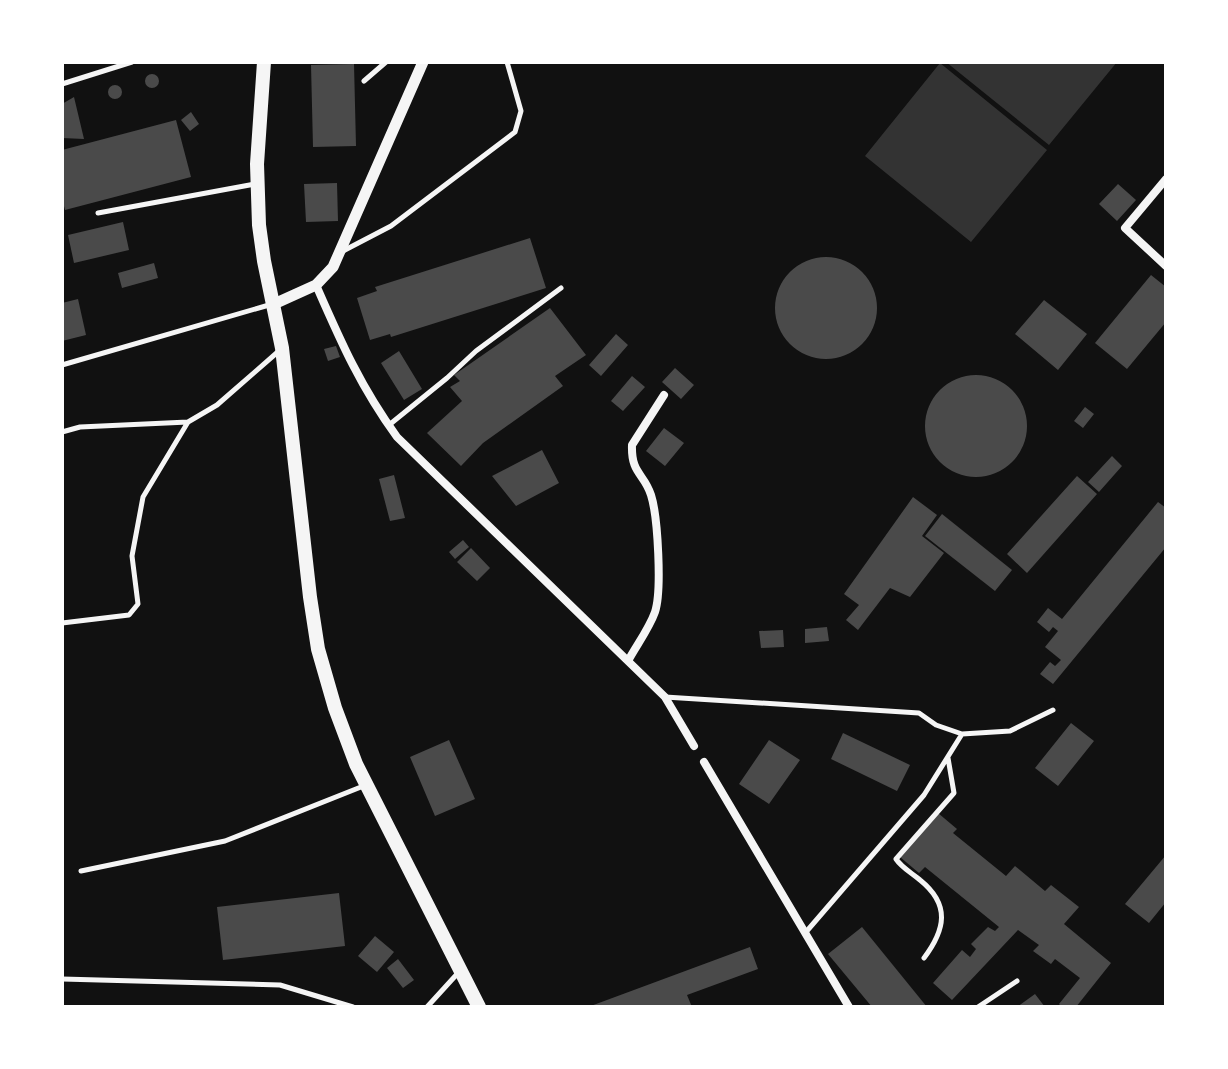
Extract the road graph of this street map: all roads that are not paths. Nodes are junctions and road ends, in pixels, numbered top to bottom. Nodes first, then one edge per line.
1 (132, 62) edge
2 (264, 62) edge
3 (386, 62) edge
4 (423, 62) edge
5 (507, 62) edge
6 (364, 81) dead end
7 (62, 84) edge
8 (1166, 179) edge
9 (257, 183) junction
10 (98, 213) dead end
11 (342, 251) junction
12 (1166, 266) edge
13 (316, 285) junction
14 (561, 288) dead end
15 (274, 304) junction
16 (282, 348) junction
17 (62, 365) edge
18 (664, 395) dead end
19 (188, 422) junction
20 (388, 426) junction
21 (62, 432) edge
22 (62, 623) edge
23 (628, 661) junction
24 (665, 697) junction
25 (1053, 710) dead end
26 (962, 734) junction
27 (694, 746) dead end
28 (947, 757) junction
29 (704, 762) dead end
30 (366, 785) junction
31 (81, 871) dead end
32 (805, 932) junction
33 (924, 958) dead end
34 (461, 969) junction
35 (62, 979) edge
36 (1017, 981) dead end
37 (353, 1007) edge
38 (427, 1007) edge
39 (479, 1007) edge
40 (849, 1007) edge
41 (978, 1007) edge

1 - 7 lane
2 - 9 main road
3 - 6 lane
4 - 11 street
5 - 11 lane
8 - 12 street
9 - 10 lane
9 - 15 main road
11 - 13 street
13 - 15 street
13 - 20 street
14 - 20 lane
15 - 16 main road
15 - 17 lane
16 - 19 lane
16 - 30 main road
18 - 23 street
19 - 21 lane
19 - 22 lane
20 - 23 street
23 - 24 street
24 - 26 lane
24 - 27 street
25 - 26 lane
26 - 28 lane
28 - 32 lane
28 - 33 lane
29 - 32 street
30 - 31 lane
30 - 34 main road
32 - 40 street
34 - 38 lane
34 - 39 main road
35 - 37 lane
36 - 41 lane

